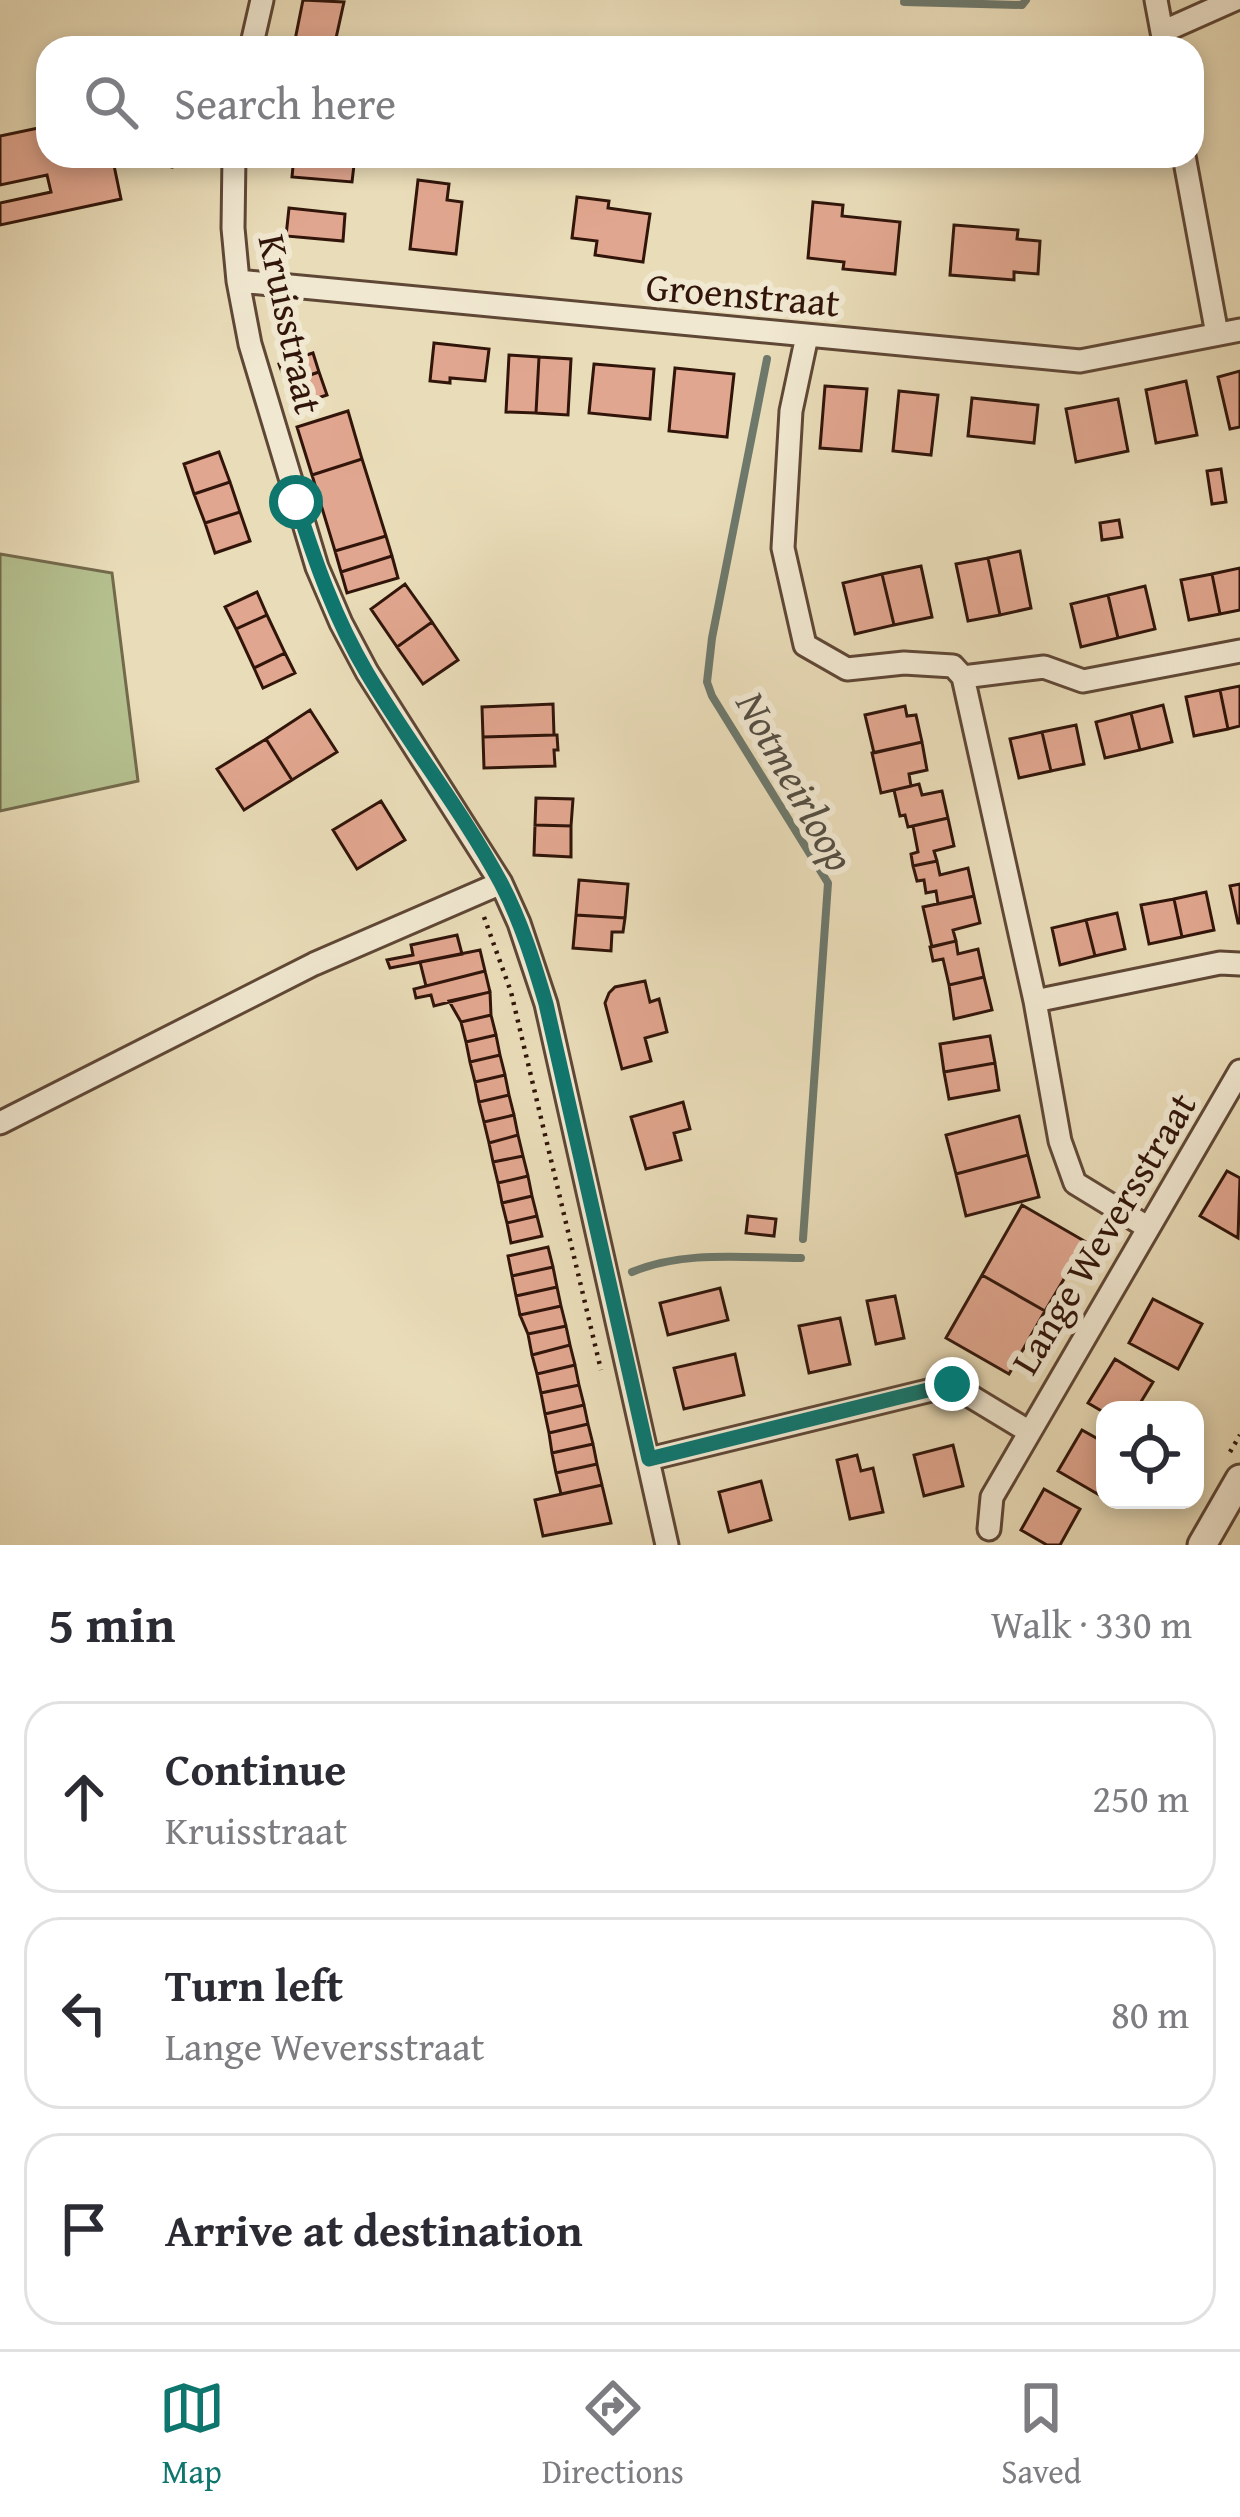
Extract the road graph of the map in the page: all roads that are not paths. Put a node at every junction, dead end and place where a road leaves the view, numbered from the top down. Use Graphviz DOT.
graph roads {
  1 [pos="262,0"];
  2 [pos="1156,0"];
  3 [pos="1234,0"];
  4 [pos="254,36"];
  5 [pos="1162,36"];
  6 [pos="1170,36"];
  7 [pos="234,168"];
  8 [pos="1186,168"];
  9 [pos="238,280"];
  10 [pos="1240,330"];
  11 [pos="1216,334"];
  12 [pos="807,336"];
  13 [pos="1240,651"];
  14 [pos="963,677"];
  15 [pos="501,883"];
  16 [pos="1240,964"];
  17 [pos="1035,1000"];
  18 [pos="1240,1071"];
  19 [pos="0,1124"];
  20 [pos="1147,1227"];
  21 [pos="1028,1431"];
  22 [pos="649,1459"];
  23 [pos="1240,1479"];
  24 [pos="989,1529"];
  25 [pos="667,1545"];
  26 [pos="1202,1545"];
  1 -- 4 [label="street"];
  2 -- 5 [label="street"];
  3 -- 6 [label="street"];
  7 -- 9 [label="street, Kruisstraat"];
  8 -- 11 [label="street"];
  9 -- 12 [label="street, Groenstraat"];
  9 -- 15 [label="street, Kruisstraat"];
  10 -- 11 [label="street, Groenstraat"];
  11 -- 12 [label="street, Groenstraat"];
  12 -- 14 [label="street"];
  13 -- 14 [label="street"];
  14 -- 17 [label="street"];
  15 -- 19 [label="street"];
  15 -- 22 [label="street, Kruisstraat"];
  16 -- 17 [label="street"];
  17 -- 20 [label="street"];
  18 -- 20 [label="street, Lange Weversstraat"];
  20 -- 21 [label="street, Lange Weversstraat"];
  21 -- 22 [label="street, Lange Weversstraat"];
  21 -- 24 [label="street, Lange Weversstraat"];
  22 -- 25 [label="street, Kruisstraat"];
  23 -- 26 [label="street"];
}
